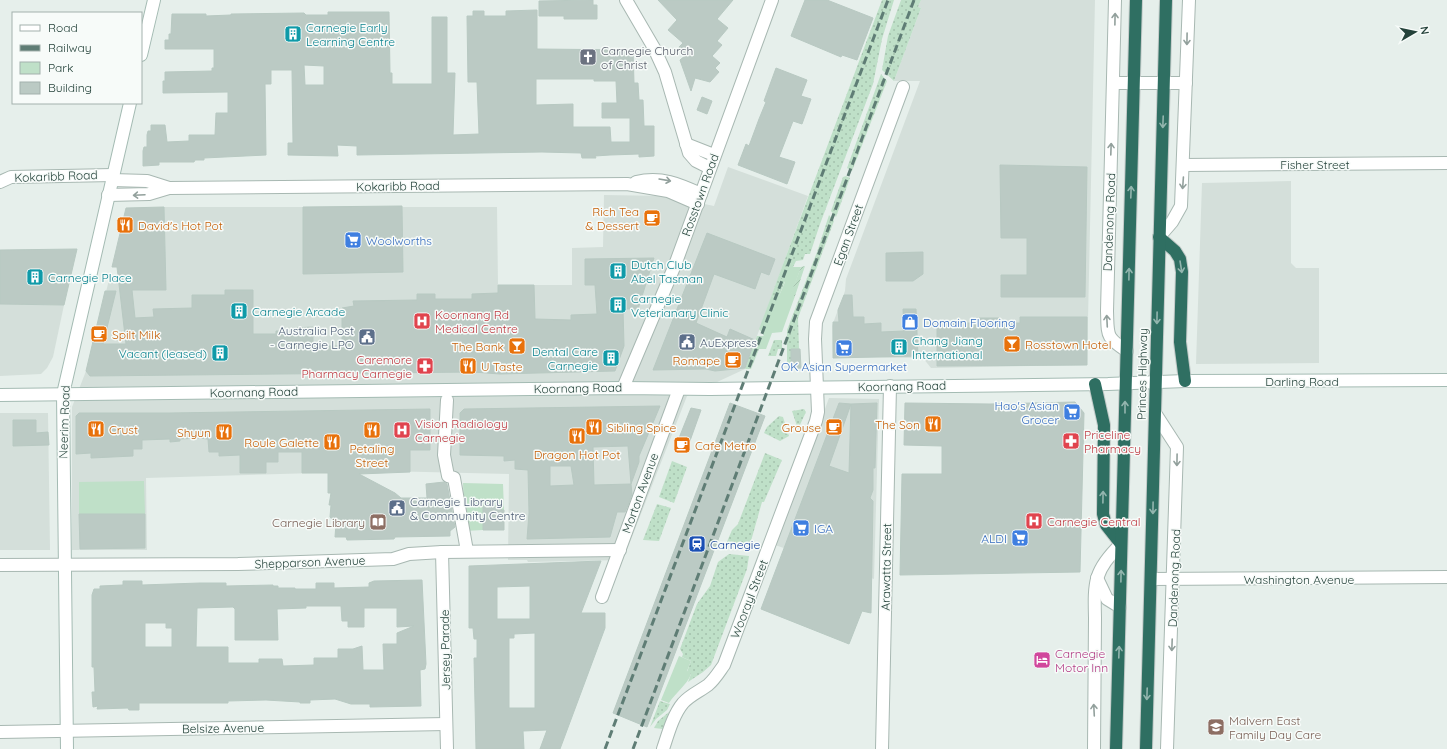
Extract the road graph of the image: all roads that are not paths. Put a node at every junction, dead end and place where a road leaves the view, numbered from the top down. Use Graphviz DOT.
graph roads {
  1 [pos="154,0"];
  2 [pos="626,0"];
  3 [pos="772,0"];
  4 [pos="1115,0"];
  5 [pos="1136,0"];
  6 [pos="1166,0"];
  7 [pos="1188,0"];
  8 [pos="142,51"];
  9 [pos="1113,83"];
  10 [pos="1134,83"];
  11 [pos="1164,83"];
  12 [pos="1186,83"];
  13 [pos="903,87"];
  14 [pos="130,104"];
  15 [pos="686,144"];
  16 [pos="714,155"];
  17 [pos="1447,163"];
  18 [pos="1184,165"];
  19 [pos="710,168"];
  20 [pos="112,177"];
  21 [pos="0,182"];
  22 [pos="169,188"];
  23 [pos="108,195"];
  24 [pos="700,199"];
  25 [pos="1159,237"];
  26 [pos="1127,351"];
  27 [pos="1447,380"];
  28 [pos="1185,381"];
  29 [pos="1156,382"];
  30 [pos="1126,383"];
  31 [pos="1095,384"];
  32 [pos="817,386"];
  33 [pos="890,386"];
  34 [pos="623,388"];
  35 [pos="679,389"];
  36 [pos="63,394"];
  37 [pos="0,395"];
  38 [pos="447,400"];
  39 [pos="1155,413"];
  40 [pos="1121,544"];
  41 [pos="620,550"];
  42 [pos="467,551"];
  43 [pos="442,552"];
  44 [pos="64,563"];
  45 [pos="0,565"];
  46 [pos="1447,577"];
  47 [pos="1097,578"];
  48 [pos="1151,579"];
  49 [pos="1174,580"];
  50 [pos="602,597"];
  51 [pos="1120,607"];
  52 [pos="446,724"];
  53 [pos="0,732"];
  54 [pos="66,732"];
  55 [pos="66,749"];
  56 [pos="447,749"];
  57 [pos="663,749"];
  58 [pos="882,749"];
  59 [pos="1094,749"];
  60 [pos="1116,749"];
  61 [pos="1146,749"];
  62 [pos="1168,749"];
  1 -- 8 [label="street"];
  2 -- 15 [label="street"];
  3 -- 16 [label="street, Rosstown Road"];
  9 -- 4 [label="street, Dandenong Road, one-way"];
  5 -- 10 [label="highway, Princes Highway"];
  6 -- 11 [label="highway, Princes Highway"];
  7 -- 12 [label="street, one-way"];
  9 -- 10 [label="street"];
  26 -- 9 [label="street, Dandenong Road, one-way"];
  10 -- 11 [label="street"];
  26 -- 10 [label="highway, Princes Highway, one-way"];
  11 -- 12 [label="street"];
  11 -- 25 [label="highway, Princes Highway, one-way"];
  12 -- 18 [label="street"];
  13 -- 32 [label="street, Egan Street"];
  14 -- 20 [label="street, Neerim Road"];
  15 -- 16 [label="street"];
  15 -- 19 [label="street"];
  16 -- 19 [label="street, Rosstown Road"];
  17 -- 18 [label="street, Fisher Street"];
  18 -- 25 [label="street, one-way"];
  19 -- 24 [label="street, Rosstown Road"];
  20 -- 21 [label="street, Kokaribb Road"];
  20 -- 22 [label="street, Kokaribb Road"];
  20 -- 23 [label="street, Neerim Road"];
  22 -- 23 [label="street, Kokaribb Road, one-way"];
  22 -- 24 [label="street, Kokaribb Road"];
  23 -- 36 [label="street, Neerim Road"];
  24 -- 34 [label="street, Rosstown Road"];
  25 -- 28 [label="highway, one-way"];
  25 -- 29 [label="highway, Princes Highway, one-way"];
  26 -- 30 [label="highway, Princes Highway"];
  27 -- 28 [label="street, Darling Road"];
  28 -- 29 [label="street, Darling Road"];
  29 -- 30 [label="street, Koornang Road"];
  29 -- 39 [label="highway, Princes Highway"];
  30 -- 31 [label="street, Koornang Road"];
  40 -- 30 [label="highway, Princes Highway, one-way"];
  31 -- 33 [label="street, Koornang Road"];
  40 -- 31 [label="highway, one-way"];
  32 -- 33 [label="street, Koornang Road"];
  32 -- 35 [label="street, Koornang Road"];
  32 -- 57 [label="street, Woorayl Street"];
  33 -- 58 [label="street, Arawatta Street"];
  34 -- 35 [label="street, Koornang Road"];
  34 -- 36 [label="street, Koornang Road"];
  35 -- 41 [label="street, Morton Avenue"];
  36 -- 37 [label="street, Koornang Road"];
  36 -- 44 [label="street, Neerim Road"];
  38 -- 42 [label="street"];
  39 -- 48 [label="highway, Princes Highway, one-way"];
  39 -- 49 [label="street, Dandenong Road, one-way"];
  40 -- 47 [label="street"];
  51 -- 40 [label="highway, Princes Highway, one-way"];
  41 -- 42 [label="street, Shepparson Avenue"];
  41 -- 50 [label="street, Morton Avenue"];
  42 -- 43 [label="street, Shepparson Avenue"];
  43 -- 44 [label="street, Shepparson Avenue"];
  43 -- 52 [label="street, Jersey Parade"];
  44 -- 45 [label="street, Shepparson Avenue"];
  44 -- 54 [label="street, Neerim Road"];
  46 -- 49 [label="street, Washington Avenue"];
  47 -- 51 [label="street"];
  59 -- 47 [label="street, one-way"];
  48 -- 49 [label="street, Washington Avenue"];
  48 -- 61 [label="highway, Princes Highway, one-way"];
  49 -- 62 [label="street, Dandenong Road, one-way"];
  60 -- 51 [label="highway, Princes Highway, one-way"];
  52 -- 54 [label="street, Belsize Avenue"];
  52 -- 56 [label="street, Jersey Parade"];
  53 -- 54 [label="street, Belsize Avenue"];
  54 -- 55 [label="street, Neerim Road"];
}
